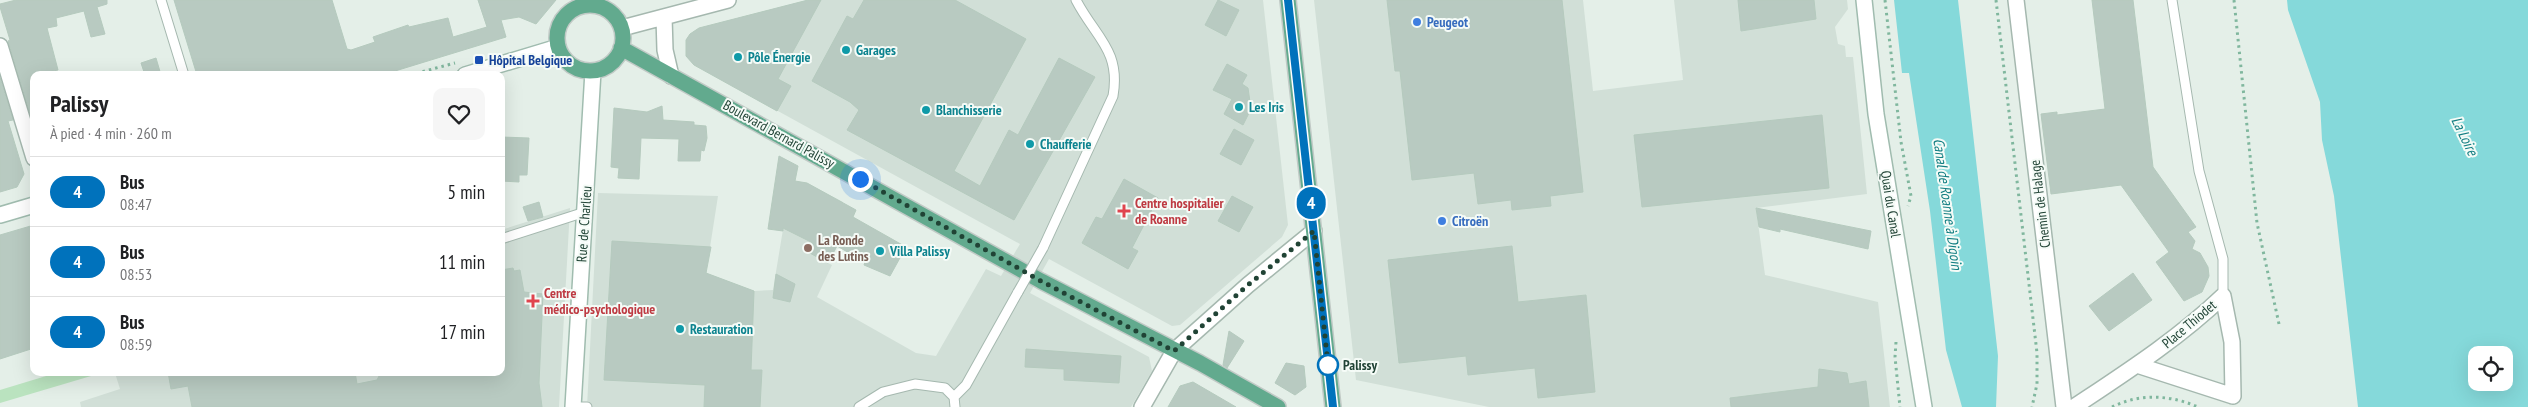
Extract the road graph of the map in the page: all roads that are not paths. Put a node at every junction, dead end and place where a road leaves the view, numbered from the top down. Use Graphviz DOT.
graph roads {
  1 [pos="161,0"];
  2 [pos="728,0"];
  3 [pos="1076,0"];
  4 [pos="1288,0"];
  5 [pos="1864,0"];
  6 [pos="2016,0"];
  7 [pos="2172,0"];
  8 [pos="596,3"];
  9 [pos="664,17"];
  10 [pos="622,28"];
  11 [pos="0,46"];
  12 [pos="558,47"];
  13 [pos="621,48"];
  14 [pos="183,71"];
  15 [pos="478,71"];
  16 [pos="593,71"];
  17 [pos="671,76"];
  18 [pos="30,145"];
  19 [pos="30,206"];
  20 [pos="585,212"];
  21 [pos="0,215"];
  22 [pos="1314,231"];
  23 [pos="505,238"];
  24 [pos="2223,296"];
  25 [pos="1174,351"];
  26 [pos="2137,365"];
  27 [pos="954,397"];
  28 [pos="2237,402"];
  29 [pos="573,407"];
  30 [pos="587,407"];
  31 [pos="859,407"];
  32 [pos="955,407"];
  33 [pos="1142,407"];
  34 [pos="1278,407"];
  35 [pos="1333,407"];
  36 [pos="1924,407"];
  37 [pos="2064,407"];
  38 [pos="2074,407"];
  1 -- 14 [label="lane"];
  2 -- 9 [label="street"];
  3 -- 27 [label="lane, bridge"];
  4 -- 22 [label="main road"];
  5 -- 36 [label="street, Quai du Canal"];
  6 -- 37 [label="street, Chemin de Halage"];
  7 -- 24 [label="lane"];
  8 -- 10 [label="main road"];
  8 -- 12 [label="main road"];
  9 -- 10 [label="street"];
  9 -- 17 [label="street"];
  10 -- 13 [label="main road"];
  11 -- 18 [label="street"];
  12 -- 15 [label="street"];
  12 -- 16 [label="main road"];
  13 -- 16 [label="main road"];
  13 -- 17 [label="main road, Boulevard Bernard Palissy"];
  16 -- 20 [label="street, Rue de Charlieu"];
  17 -- 25 [label="main road, Boulevard Bernard Palissy"];
  19 -- 21 [label="street"];
  20 -- 23 [label="lane"];
  20 -- 29 [label="street, Rue de Charlieu"];
  22 -- 25 [label="street"];
  22 -- 35 [label="main road"];
  24 -- 26 [label="street, Place Thiodet"];
  24 -- 28 [label="street, Place Thiodet"];
  25 -- 33 [label="street"];
  25 -- 34 [label="main road, Boulevard Bernard Palissy"];
  26 -- 28 [label="street, Place Thiodet"];
  26 -- 38 [label="street, Place Thiodet"];
  27 -- 31 [label="lane"];
  27 -- 32 [label="lane"];
  29 -- 30 [label="lane"];
}
